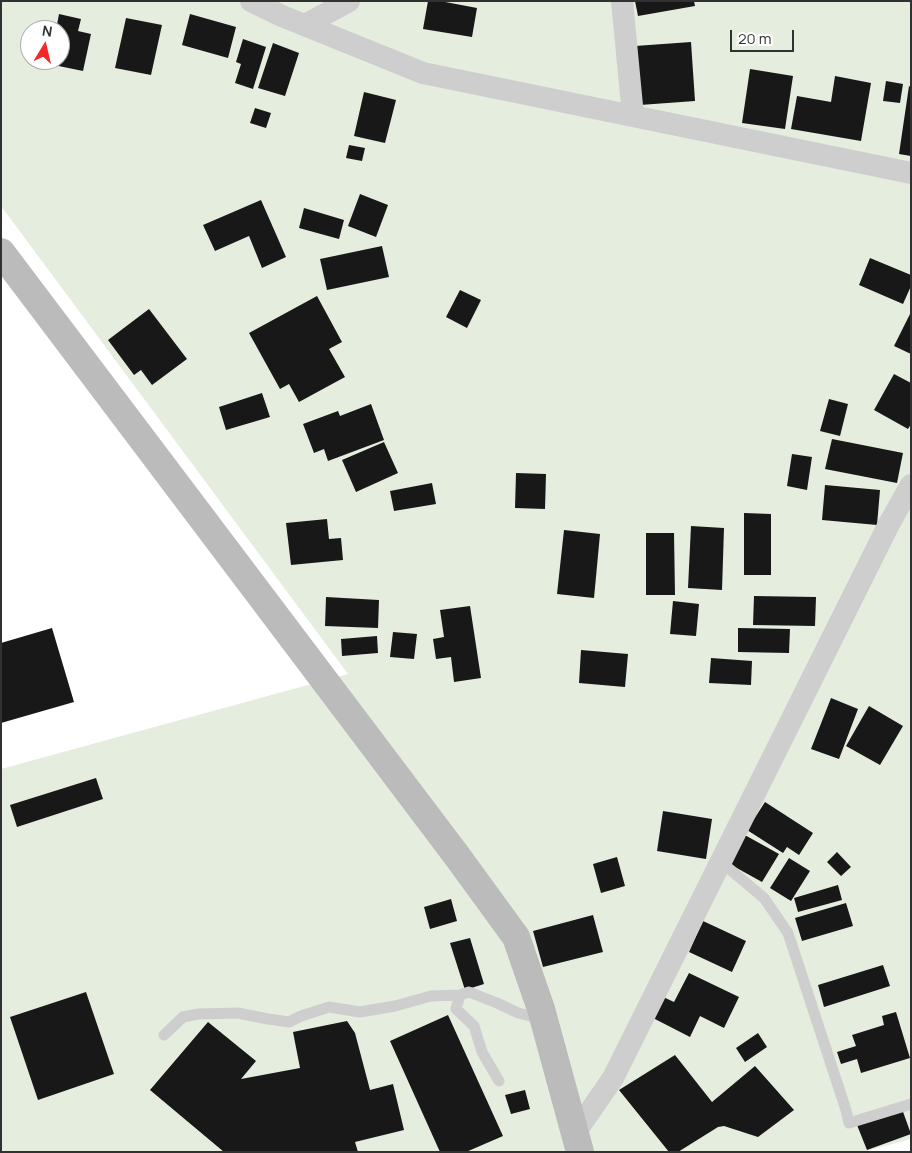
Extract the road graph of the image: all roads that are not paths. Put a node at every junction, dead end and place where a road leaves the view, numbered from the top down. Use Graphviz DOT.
graph roads {
  1 [pos="251,1"];
  2 [pos="349,1"];
  3 [pos="622,1"];
  4 [pos="286,9"];
  5 [pos="305,25"];
  6 [pos="633,116"];
  7 [pos="911,173"];
  8 [pos="1,252"];
  9 [pos="911,485"];
  10 [pos="721,862"];
  11 [pos="460,995"];
  12 [pos="543,1019"];
  13 [pos="164,1035"];
  14 [pos="499,1081"];
  15 [pos="911,1104"];
  16 [pos="578,1142"];
  1 -- 4 [label="street"];
  2 -- 5 [label="street"];
  3 -- 6 [label="street"];
  4 -- 5 [label="street"];
  5 -- 6 [label="street"];
  6 -- 7 [label="street"];
  8 -- 12 [label="street"];
  9 -- 10 [label="street"];
  10 -- 15 [label="lane"];
  10 -- 16 [label="street"];
  11 -- 12 [label="lane"];
  11 -- 13 [label="lane"];
  11 -- 14 [label="lane"];
  12 -- 16 [label="street"];
}
